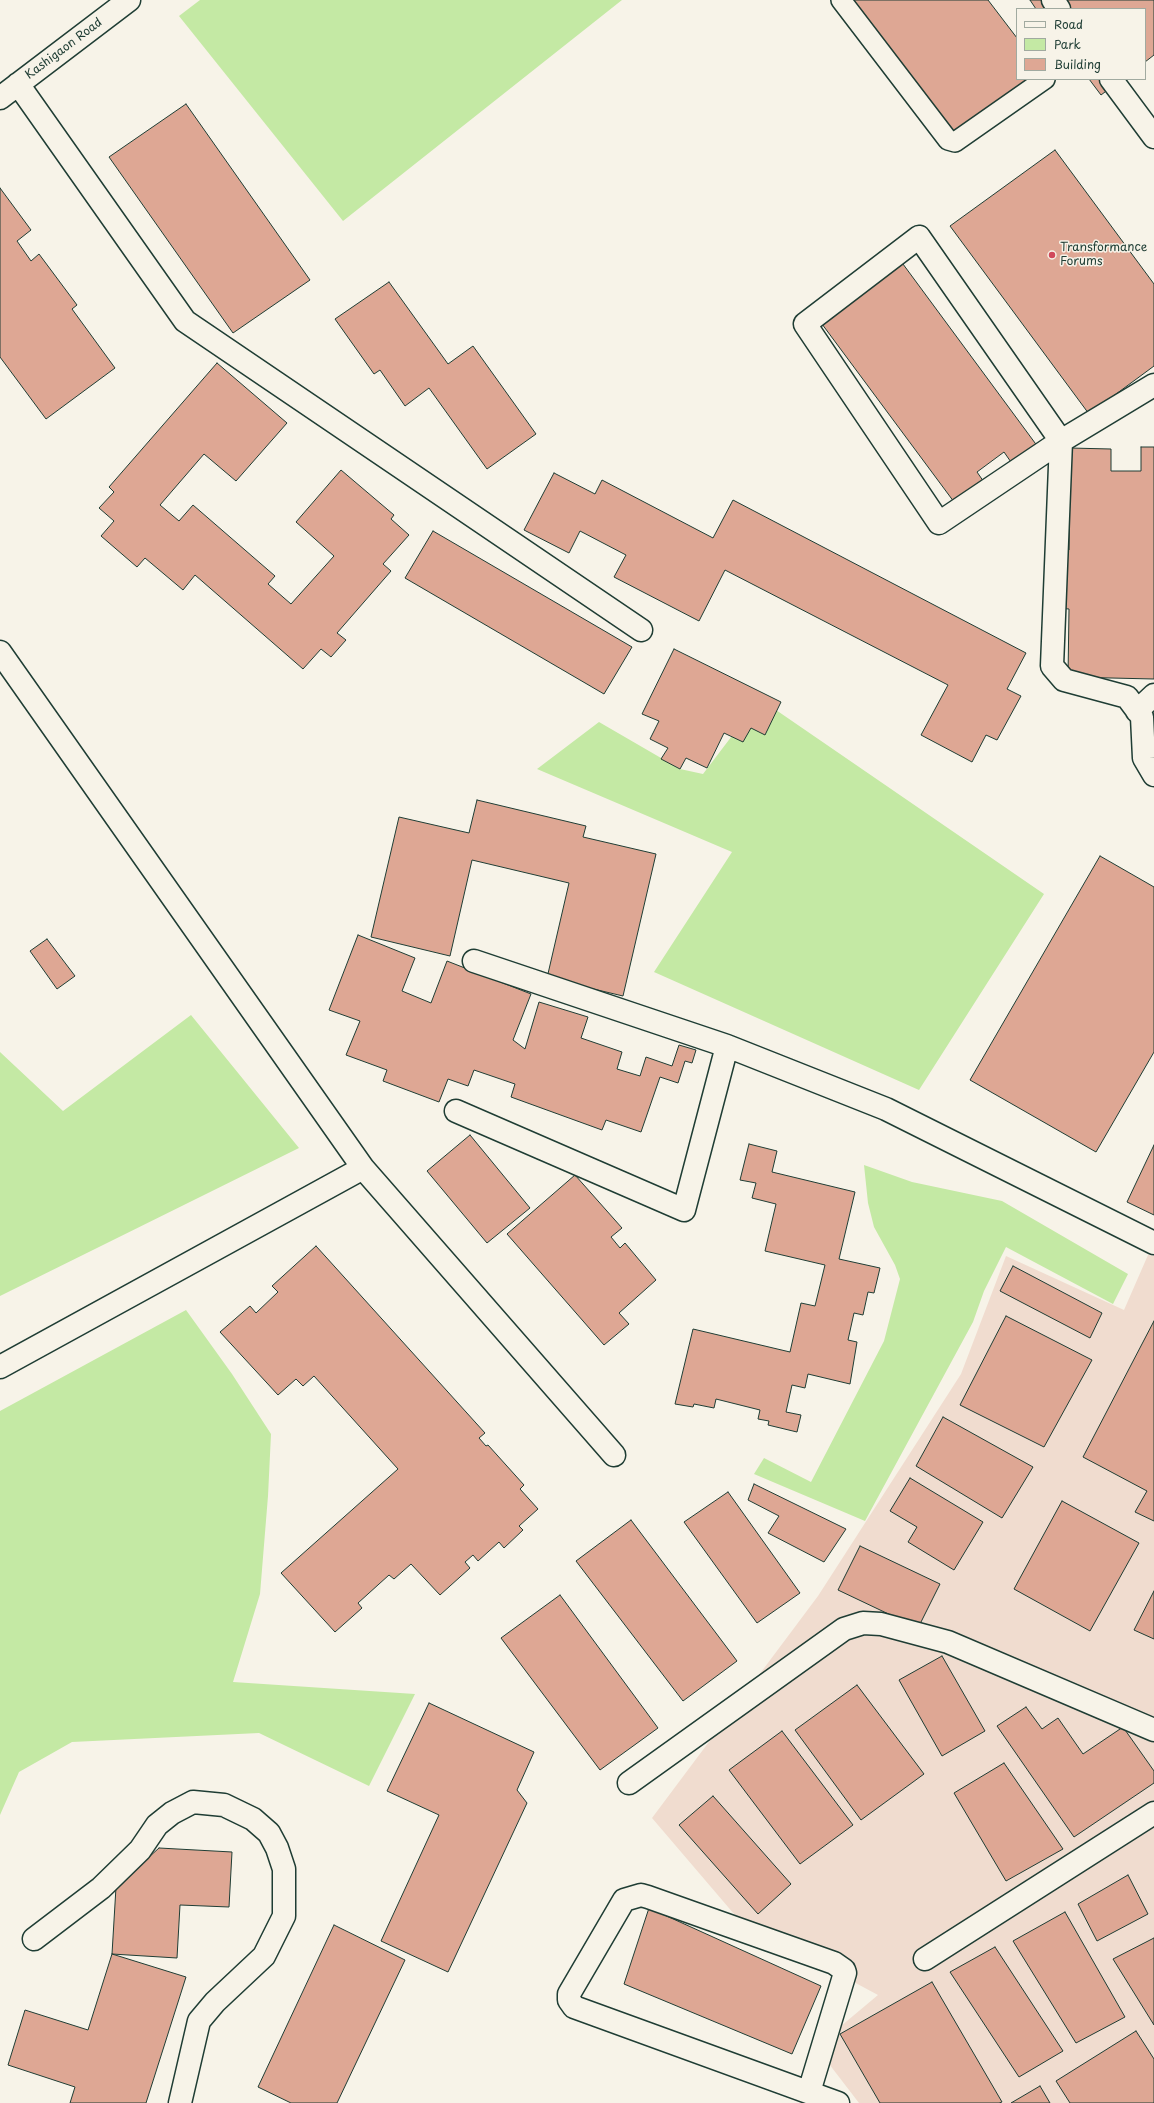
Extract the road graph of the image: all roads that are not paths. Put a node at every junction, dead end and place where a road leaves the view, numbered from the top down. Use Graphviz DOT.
graph roads {
  1 [pos="129,0"];
  2 [pos="841,0"];
  3 [pos="1044,80"];
  4 [pos="1112,80"];
  5 [pos="18,84"];
  6 [pos="0,98"];
  7 [pos="1154,137"];
  8 [pos="1154,385"];
  9 [pos="1061,441"];
  10 [pos="641,630"];
  11 [pos="0,652"];
  12 [pos="1154,695"];
  13 [pos="1137,711"];
  14 [pos="1154,775"];
  15 [pos="474,961"];
  16 [pos="727,1046"];
  17 [pos="456,1111"];
  18 [pos="363,1168"];
  19 [pos="1154,1243"];
  20 [pos="0,1367"];
  21 [pos="614,1455"];
  22 [pos="1154,1730"];
  23 [pos="629,1783"];
  24 [pos="1154,1813"];
  25 [pos="34,1939"];
  26 [pos="925,1959"];
  27 [pos="809,2092"];
  28 [pos="180,2103"];
  29 [pos="838,2103"];
  1 -- 5 [label="street, Kashigaon Road"];
  2 -- 3 [label="lane"];
  4 -- 7 [label="street"];
  5 -- 6 [label="street, Kashigaon Road"];
  5 -- 10 [label="street"];
  8 -- 9 [label="street"];
  9 -- 9 [label="street"];
  9 -- 13 [label="street"];
  11 -- 18 [label="street"];
  12 -- 13 [label="street"];
  13 -- 14 [label="street"];
  15 -- 16 [label="street"];
  16 -- 17 [label="street"];
  16 -- 19 [label="street"];
  18 -- 20 [label="street"];
  18 -- 21 [label="street"];
  22 -- 23 [label="street"];
  24 -- 26 [label="street"];
  25 -- 28 [label="street"];
  27 -- 27 [label="street"];
  27 -- 29 [label="street"];
}
